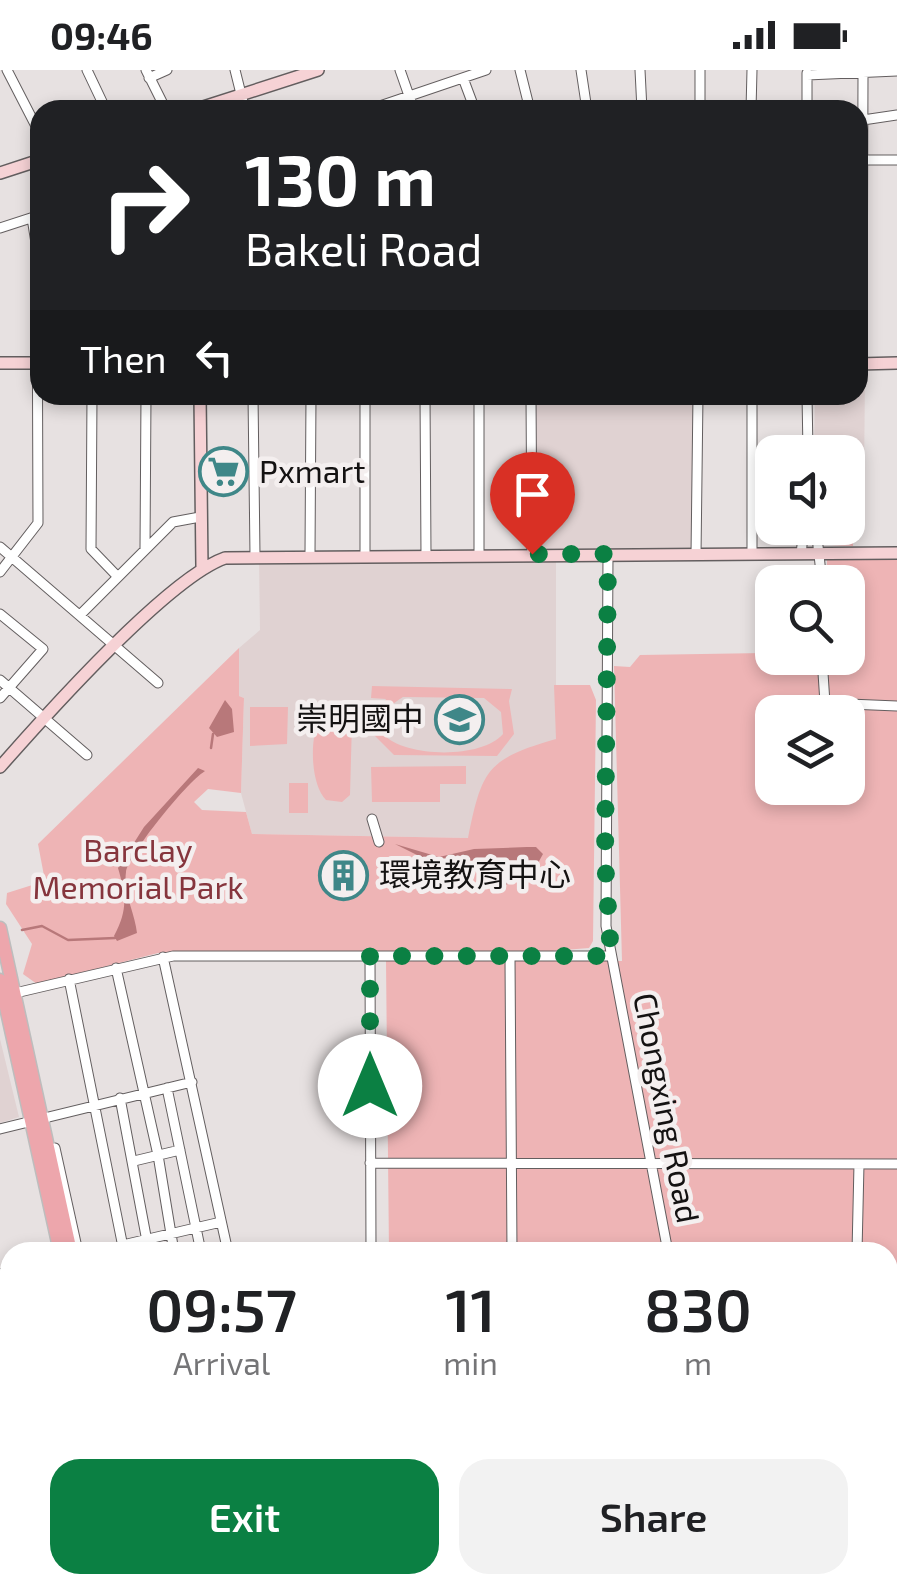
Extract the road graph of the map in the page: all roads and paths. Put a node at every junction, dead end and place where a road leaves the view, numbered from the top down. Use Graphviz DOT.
graph roads {
  1 [pos="7,70"];
  2 [pos="87,70"];
  3 [pos="168,70"];
  4 [pos="234,70"];
  5 [pos="318,70"];
  6 [pos="400,70"];
  7 [pos="486,70"];
  8 [pos="520,70"];
  9 [pos="581,70"];
  10 [pos="640,70"];
  11 [pos="700,70"];
  12 [pos="752,70"];
  13 [pos="897,70"];
  14 [pos="807,73"];
  15 [pos="148,74"];
  16 [pos="291,74"];
  17 [pos="862,75"];
  18 [pos="463,78"];
  19 [pos="244,94"];
  20 [pos="410,97"];
  21 [pos="101,100"];
  22 [pos="161,100"];
  23 [pos="225,100"];
  24 [pos="245,100"];
  25 [pos="400,100"];
  26 [pos="411,100"];
  27 [pos="472,100"];
  28 [pos="528,100"];
  29 [pos="586,100"];
  30 [pos="642,100"];
  31 [pos="700,100"];
  32 [pos="752,100"];
  33 [pos="807,100"];
  34 [pos="862,100"];
  35 [pos="30,115"];
  36 [pos="897,115"];
  37 [pos="868,119"];
  38 [pos="868,160"];
  39 [pos="897,160"];
  40 [pos="30,163"];
  41 [pos="0,172"];
  42 [pos="30,218"];
  43 [pos="0,228"];
  44 [pos="0,363"];
  45 [pos="30,363"];
  46 [pos="868,364"];
  47 [pos="897,364"];
  48 [pos="39,405"];
  49 [pos="92,405"];
  50 [pos="146,405"];
  51 [pos="200,405"];
  52 [pos="253,405"];
  53 [pos="311,405"];
  54 [pos="365,405"];
  55 [pos="424,405"];
  56 [pos="479,405"];
  57 [pos="531,405"];
  58 [pos="698,405"];
  59 [pos="752,405"];
  60 [pos="807,405"];
  61 [pos="808,435"];
  62 [pos="200,517"];
  63 [pos="802,545"];
  64 [pos="820,545"];
  65 [pos="0,546"];
  66 [pos="145,550"];
  67 [pos="897,553"];
  68 [pos="255,554"];
  69 [pos="310,554"];
  70 [pos="426,554"];
  71 [pos="479,554"];
  72 [pos="532,554"];
  73 [pos="608,554"];
  74 [pos="752,554"];
  75 [pos="801,554"];
  76 [pos="822,554"];
  77 [pos="365,555"];
  78 [pos="696,555"];
  79 [pos="11,556"];
  80 [pos="822,565"];
  81 [pos="202,567"];
  82 [pos="0,572"];
  83 [pos="118,576"];
  84 [pos="0,614"];
  85 [pos="80,615"];
  86 [pos="118,644"];
  87 [pos="823,675"];
  88 [pos="0,680"];
  89 [pos="158,683"];
  90 [pos="9,688"];
  91 [pos="0,698"];
  92 [pos="897,706"];
  93 [pos="44,717"];
  94 [pos="87,755"];
  95 [pos="0,767"];
  96 [pos="372,819"];
  97 [pos="379,842"];
  98 [pos="0,928"];
  99 [pos="370,956"];
  100 [pos="611,956"];
  101 [pos="163,957"];
  102 [pos="510,959"];
  103 [pos="116,968"];
  104 [pos="0,980"];
  105 [pos="68,980"];
  106 [pos="9,994"];
  107 [pos="10,1023"];
  108 [pos="192,1082"];
  109 [pos="167,1088"];
  110 [pos="144,1093"];
  111 [pos="120,1098"];
  112 [pos="95,1104"];
  113 [pos="36,1117"];
  114 [pos="0,1129"];
  115 [pos="180,1150"];
  116 [pos="158,1155"];
  117 [pos="134,1161"];
  118 [pos="370,1163"];
  119 [pos="47,1164"];
  120 [pos="858,1164"];
  121 [pos="897,1164"];
  122 [pos="650,1165"];
  123 [pos="510,1166"];
  124 [pos="221,1222"];
  125 [pos="194,1228"];
  126 [pos="170,1234"];
  127 [pos="146,1240"];
  128 [pos="56,1242"];
  129 [pos="57,1242"];
  130 [pos="71,1242"];
  131 [pos="72,1242"];
  132 [pos="122,1242"];
  133 [pos="141,1242"];
  134 [pos="172,1242"];
  135 [pos="198,1242"];
  136 [pos="226,1242"];
  137 [pos="370,1242"];
  138 [pos="512,1242"];
  139 [pos="666,1242"];
  140 [pos="857,1242"];
  1 -- 35 [label="street"];
  2 -- 21 [label="street"];
  3 -- 15 [label="street"];
  4 -- 19 [label="street"];
  5 -- 16 [label="street"];
  6 -- 20 [label="street"];
  7 -- 18 [label="street"];
  8 -- 28 [label="street"];
  9 -- 29 [label="street"];
  10 -- 30 [label="street"];
  11 -- 31 [label="street"];
  12 -- 32 [label="street"];
  13 -- 17 [label="street"];
  14 -- 17 [label="street"];
  14 -- 33 [label="street"];
  15 -- 22 [label="street"];
  16 -- 19 [label="street"];
  17 -- 34 [label="street"];
  18 -- 20 [label="street"];
  18 -- 27 [label="street"];
  19 -- 23 [label="street"];
  19 -- 24 [label="street"];
  20 -- 25 [label="street"];
  20 -- 26 [label="street"];
  36 -- 37 [label="street"];
  38 -- 39 [label="street"];
  40 -- 41 [label="street"];
  42 -- 43 [label="street"];
  44 -- 45 [label="street"];
  46 -- 47 [label="street"];
  48 -- 79 [label="street"];
  49 -- 83 [label="street"];
  50 -- 66 [label="street"];
  51 -- 62 [label="street"];
  52 -- 68 [label="street"];
  53 -- 69 [label="street"];
  54 -- 77 [label="street"];
  55 -- 70 [label="street"];
  56 -- 71 [label="street"];
  57 -- 72 [label="street"];
  58 -- 78 [label="street"];
  59 -- 74 [label="street"];
  60 -- 61 [label="street"];
  62 -- 66 [label="street"];
  62 -- 81 [label="street"];
  63 -- 75 [label="street"];
  64 -- 76 [label="street"];
  65 -- 79 [label="street"];
  66 -- 83 [label="street"];
  67 -- 76 [label="street"];
  68 -- 69 [label="street"];
  68 -- 81 [label="street"];
  69 -- 77 [label="street"];
  70 -- 71 [label="street"];
  70 -- 77 [label="street"];
  71 -- 72 [label="street"];
  72 -- 73 [label="street"];
  73 -- 78 [label="street"];
  73 -- 100 [label="street, Chongxing Road"];
  74 -- 75 [label="street"];
  74 -- 78 [label="street"];
  75 -- 76 [label="street"];
  76 -- 80 [label="street"];
  79 -- 82 [label="street"];
  79 -- 85 [label="street"];
  81 -- 86 [label="street"];
  83 -- 85 [label="street"];
  84 -- 90 [label="street"];
  85 -- 86 [label="street"];
  86 -- 89 [label="street"];
  86 -- 93 [label="street"];
  87 -- 92 [label="street"];
  88 -- 90 [label="street"];
  90 -- 91 [label="street"];
  90 -- 93 [label="street"];
  93 -- 94 [label="street"];
  93 -- 95 [label="street"];
  96 -- 97 [label="street"];
  98 -- 106 [label="main road"];
  99 -- 101 [label="street"];
  99 -- 102 [label="street"];
  99 -- 118 [label="street"];
  100 -- 102 [label="street"];
  100 -- 122 [label="street, Chongxing Road"];
  101 -- 103 [label="street"];
  101 -- 108 [label="street"];
  102 -- 123 [label="street"];
  103 -- 105 [label="street"];
  103 -- 110 [label="street"];
  104 -- 106 [label="main road"];
  105 -- 106 [label="street"];
  105 -- 112 [label="street"];
  106 -- 107 [label="main road"];
  107 -- 113 [label="main road"];
  108 -- 109 [label="street"];
  108 -- 124 [label="street"];
  109 -- 110 [label="street"];
  109 -- 115 [label="street"];
  110 -- 111 [label="street"];
  110 -- 116 [label="street"];
  111 -- 112 [label="street"];
  111 -- 117 [label="street"];
  112 -- 113 [label="street"];
  112 -- 132 [label="street"];
  113 -- 114 [label="street"];
  113 -- 119 [label="main road"];
  113 -- 128 [label="street"];
  113 -- 131 [label="street"];
  115 -- 116 [label="street"];
  115 -- 125 [label="street"];
  116 -- 117 [label="street"];
  116 -- 126 [label="street"];
  117 -- 127 [label="street"];
  118 -- 123 [label="street"];
  118 -- 137 [label="street"];
  119 -- 129 [label="main road"];
  119 -- 130 [label="main road"];
  120 -- 121 [label="street"];
  120 -- 122 [label="street"];
  120 -- 140 [label="street"];
  122 -- 123 [label="street"];
  122 -- 139 [label="street, Chongxing Road"];
  123 -- 138 [label="street"];
  124 -- 125 [label="street"];
  124 -- 136 [label="street"];
  125 -- 126 [label="street"];
  125 -- 135 [label="street"];
  126 -- 127 [label="street"];
  126 -- 134 [label="street"];
  127 -- 133 [label="street"];
}
